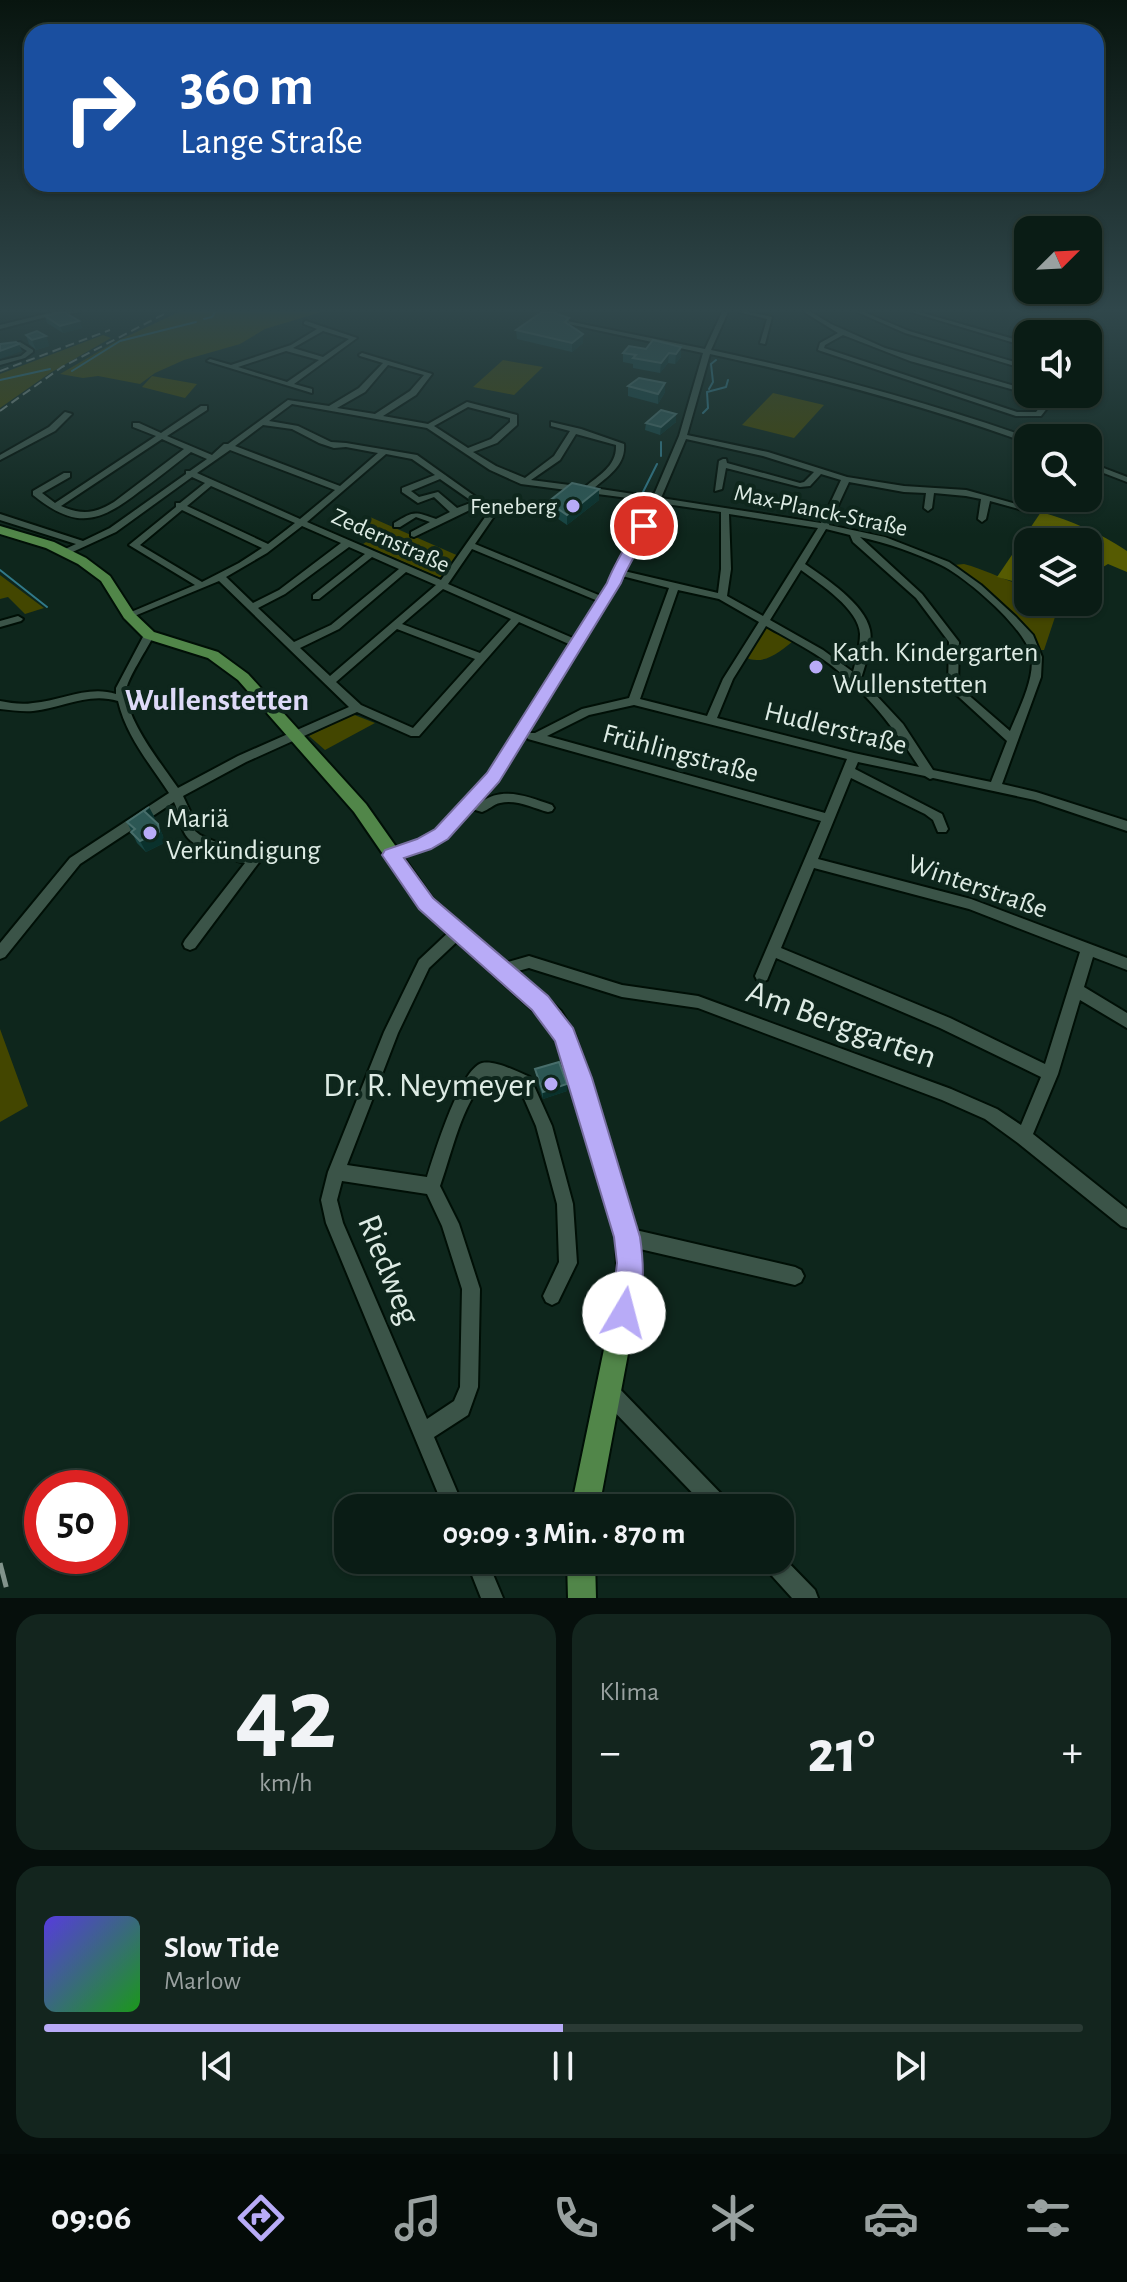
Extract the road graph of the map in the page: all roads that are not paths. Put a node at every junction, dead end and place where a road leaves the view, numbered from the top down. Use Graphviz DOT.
graph roads {
  1 [pos="296,387"];
  2 [pos="365,387"];
  3 [pos="418,387"];
  4 [pos="697,387"];
  5 [pos="857,387"];
  6 [pos="935,387"];
  7 [pos="291,402"];
  8 [pos="204,408"];
  9 [pos="1043,408"];
  10 [pos="330,409"];
  11 [pos="68,414"];
  12 [pos="378,416"];
  13 [pos="261,423"];
  14 [pos="554,424"];
  15 [pos="136,425"];
  16 [pos="429,426"];
  17 [pos="578,431"];
  18 [pos="161,434"];
  19 [pos="683,436"];
  20 [pos="1014,436"];
  21 [pos="227,446"];
  22 [pos="725,446"];
  23 [pos="191,448"];
  24 [pos="468,451"];
  25 [pos="384,452"];
  26 [pos="0,458"];
  27 [pos="211,458"];
  28 [pos="723,465"];
  29 [pos="1102,470"];
  30 [pos="819,471"];
  31 [pos="189,473"];
  32 [pos="67,475"];
  33 [pos="441,476"];
  34 [pos="846,479"];
  35 [pos="1127,480"];
  36 [pos="524,482"];
  37 [pos="210,483"];
  38 [pos="341,489"];
  39 [pos="718,489"];
  40 [pos="587,490"];
  41 [pos="930,491"];
  42 [pos="986,498"];
  43 [pos="655,499"];
  44 [pos="480,502"];
  45 [pos="179,505"];
  46 [pos="1014,505"];
  47 [pos="54,507"];
  48 [pos="928,508"];
  49 [pos="725,510"];
  50 [pos="456,512"];
  51 [pos="0,517"];
  52 [pos="982,519"];
  53 [pos="434,521"];
  54 [pos="302,523"];
  55 [pos="397,525"];
  56 [pos="824,526"];
  57 [pos="0,530"];
  58 [pos="854,532"];
  59 [pos="414,534"];
  60 [pos="349,542"];
  61 [pos="85,544"];
  62 [pos="471,545"];
  63 [pos="268,547"];
  64 [pos="66,552"];
  65 [pos="372,553"];
  66 [pos="800,565"];
  67 [pos="406,568"];
  68 [pos="619,573"];
  69 [pos="220,577"];
  70 [pos="201,585"];
  71 [pos="442,585"];
  72 [pos="675,585"];
  73 [pos="316,597"];
  74 [pos="722,597"];
  75 [pos="603,600"];
  76 [pos="252,607"];
  77 [pos="129,615"];
  78 [pos="18,619"];
  79 [pos="516,619"];
  80 [pos="766,619"];
  81 [pos="0,624"];
  82 [pos="395,625"];
  83 [pos="149,635"];
  84 [pos="577,644"];
  85 [pos="293,647"];
  86 [pos="481,657"];
  87 [pos="856,680"];
  88 [pos="329,682"];
  89 [pos="122,699"];
  90 [pos="634,701"];
  91 [pos="0,705"];
  92 [pos="357,708"];
  93 [pos="711,719"];
  94 [pos="521,734"];
  95 [pos="295,735"];
  96 [pos="536,737"];
  97 [pos="1012,739"];
  98 [pos="854,757"];
  99 [pos="850,772"];
  100 [pos="930,775"];
  101 [pos="995,788"];
  102 [pos="175,795"];
  103 [pos="471,803"];
  104 [pos="548,808"];
  105 [pos="828,818"];
  106 [pos="1127,826"];
  107 [pos="942,829"];
  108 [pos="392,855"];
  109 [pos="810,862"];
  110 [pos="458,932"];
  111 [pos="190,944"];
  112 [pos="772,950"];
  113 [pos="1088,950"];
  114 [pos="0,953"];
  115 [pos="1127,964"];
  116 [pos="503,969"];
  117 [pos="762,976"];
  118 [pos="1076,990"];
  119 [pos="1127,1021"];
  120 [pos="1050,1074"];
  121 [pos="1024,1137"];
  122 [pos="336,1172"];
  123 [pos="432,1186"];
  124 [pos="1127,1220"];
  125 [pos="627,1237"];
  126 [pos="795,1276"];
  127 [pos="552,1296"];
  128 [pos="607,1390"];
  129 [pos="423,1433"];
  130 [pos="448,1494"];
  131 [pos="588,1494"];
  132 [pos="707,1494"];
  133 [pos="482,1574"];
  134 [pos="581,1574"];
  135 [pos="784,1574"];
  136 [pos="492,1598"];
  137 [pos="582,1598"];
  138 [pos="807,1598"];
  1 -- 7 [label="street"];
  2 -- 10 [label="street"];
  3 -- 12 [label="street"];
  4 -- 19 [label="street"];
  5 -- 20 [label="street"];
  6 -- 9 [label="street"];
  7 -- 10 [label="street"];
  7 -- 13 [label="street"];
  8 -- 18 [label="street"];
  10 -- 12 [label="street"];
  11 -- 26 [label="street"];
  12 -- 16 [label="street"];
  13 -- 21 [label="street"];
  13 -- 25 [label="street"];
  14 -- 17 [label="street"];
  15 -- 18 [label="street"];
  16 -- 24 [label="street, Max-Planck-Straße"];
  16 -- 24 [label="street"];
  17 -- 36 [label="street"];
  17 -- 40 [label="street"];
  18 -- 23 [label="street"];
  18 -- 47 [label="street"];
  19 -- 22 [label="street"];
  19 -- 43 [label="street"];
  21 -- 27 [label="street"];
  21 -- 38 [label="street"];
  22 -- 28 [label="street"];
  22 -- 30 [label="street"];
  23 -- 27 [label="street"];
  23 -- 47 [label="street"];
  24 -- 36 [label="street, Max-Planck-Straße"];
  25 -- 33 [label="street"];
  25 -- 38 [label="street"];
  27 -- 31 [label="street"];
  28 -- 30 [label="street"];
  28 -- 39 [label="street"];
  29 -- 35 [label="street"];
  30 -- 34 [label="street"];
  31 -- 37 [label="street, Zedernstraße"];
  31 -- 61 [label="street"];
  32 -- 47 [label="street"];
  33 -- 44 [label="street"];
  33 -- 50 [label="street"];
  34 -- 41 [label="street"];
  34 -- 56 [label="street"];
  36 -- 40 [label="street, Max-Planck-Straße"];
  37 -- 45 [label="street"];
  37 -- 54 [label="street, Zedernstraße"];
  38 -- 54 [label="street"];
  40 -- 43 [label="street, Max-Planck-Straße"];
  41 -- 42 [label="street"];
  41 -- 48 [label="street"];
  42 -- 46 [label="street"];
  42 -- 52 [label="street"];
  43 -- 49 [label="street, Max-Planck-Straße"];
  43 -- 68 [label="street"];
  44 -- 50 [label="street"];
  44 -- 62 [label="street"];
  45 -- 63 [label="street"];
  45 -- 70 [label="street"];
  49 -- 56 [label="street, Max-Planck-Straße"];
  49 -- 74 [label="street"];
  50 -- 53 [label="street"];
  51 -- 61 [label="street"];
  53 -- 55 [label="street"];
  53 -- 59 [label="street"];
  54 -- 60 [label="street, Zedernstraße"];
  54 -- 63 [label="street"];
  56 -- 58 [label="street, Max-Planck-Straße"];
  56 -- 66 [label="street"];
  57 -- 64 [label="main road"];
  58 -- 97 [label="street"];
  58 -- 97 [label="street, Max-Planck-Straße"];
  60 -- 65 [label="street, Zedernstraße"];
  60 -- 76 [label="street"];
  61 -- 64 [label="street"];
  62 -- 71 [label="street"];
  62 -- 75 [label="street"];
  63 -- 69 [label="street"];
  64 -- 77 [label="main road"];
  65 -- 67 [label="street, Zedernstraße"];
  65 -- 73 [label="street"];
  66 -- 80 [label="street"];
  66 -- 87 [label="street"];
  67 -- 71 [label="street, Zedernstraße"];
  67 -- 85 [label="street"];
  68 -- 72 [label="street"];
  68 -- 75 [label="street"];
  69 -- 70 [label="street"];
  69 -- 76 [label="street"];
  70 -- 77 [label="street"];
  71 -- 79 [label="street, Zedernstraße"];
  71 -- 82 [label="street"];
  72 -- 74 [label="street"];
  72 -- 90 [label="street"];
  74 -- 80 [label="street"];
  75 -- 84 [label="street"];
  76 -- 85 [label="street"];
  77 -- 83 [label="main road"];
  78 -- 81 [label="street"];
  79 -- 84 [label="street, Zedernstraße"];
  79 -- 86 [label="street"];
  80 -- 87 [label="street"];
  80 -- 93 [label="street"];
  82 -- 86 [label="street"];
  82 -- 88 [label="street"];
  83 -- 89 [label="street"];
  83 -- 95 [label="main road"];
  84 -- 94 [label="street"];
  85 -- 88 [label="street"];
  86 -- 92 [label="street"];
  87 -- 100 [label="street"];
  88 -- 92 [label="street"];
  89 -- 91 [label="street"];
  89 -- 102 [label="street"];
  90 -- 93 [label="street, Hudlerstraße"];
  90 -- 96 [label="street, Hudlerstraße"];
  92 -- 95 [label="street"];
  93 -- 98 [label="street, Hudlerstraße"];
  94 -- 96 [label="street, Frühlingstraße"];
  94 -- 103 [label="street"];
  95 -- 102 [label="street"];
  95 -- 108 [label="main road"];
  96 -- 105 [label="street, Frühlingstraße"];
  97 -- 101 [label="street, Max-Planck-Straße"];
  98 -- 99 [label="street"];
  98 -- 100 [label="street, Hudlerstraße"];
  99 -- 105 [label="street"];
  99 -- 107 [label="street"];
  100 -- 101 [label="street, Hudlerstraße"];
  101 -- 106 [label="street, Hudlerstraße"];
  102 -- 111 [label="street"];
  102 -- 114 [label="street"];
  103 -- 104 [label="street"];
  103 -- 108 [label="street"];
  105 -- 109 [label="street"];
  108 -- 110 [label="main road"];
  109 -- 112 [label="street"];
  109 -- 113 [label="street, Winterstraße"];
  110 -- 116 [label="main road"];
  110 -- 122 [label="street, Riedweg"];
  112 -- 117 [label="street"];
  112 -- 120 [label="street"];
  113 -- 115 [label="street, Winterstraße"];
  113 -- 118 [label="street"];
  116 -- 121 [label="street, Am Berggarten"];
  116 -- 125 [label="main road"];
  118 -- 119 [label="street"];
  118 -- 120 [label="street"];
  120 -- 121 [label="street"];
  121 -- 124 [label="street, Am Berggarten"];
  122 -- 123 [label="street"];
  122 -- 129 [label="street, Riedweg"];
  123 -- 127 [label="street"];
  123 -- 129 [label="street"];
  125 -- 126 [label="street"];
  125 -- 128 [label="main road"];
  128 -- 131 [label="main road"];
  128 -- 132 [label="street"];
  129 -- 130 [label="street, Riedweg"];
  133 -- 136 [label="street"];
  134 -- 137 [label="main road"];
  135 -- 138 [label="street"];
}
